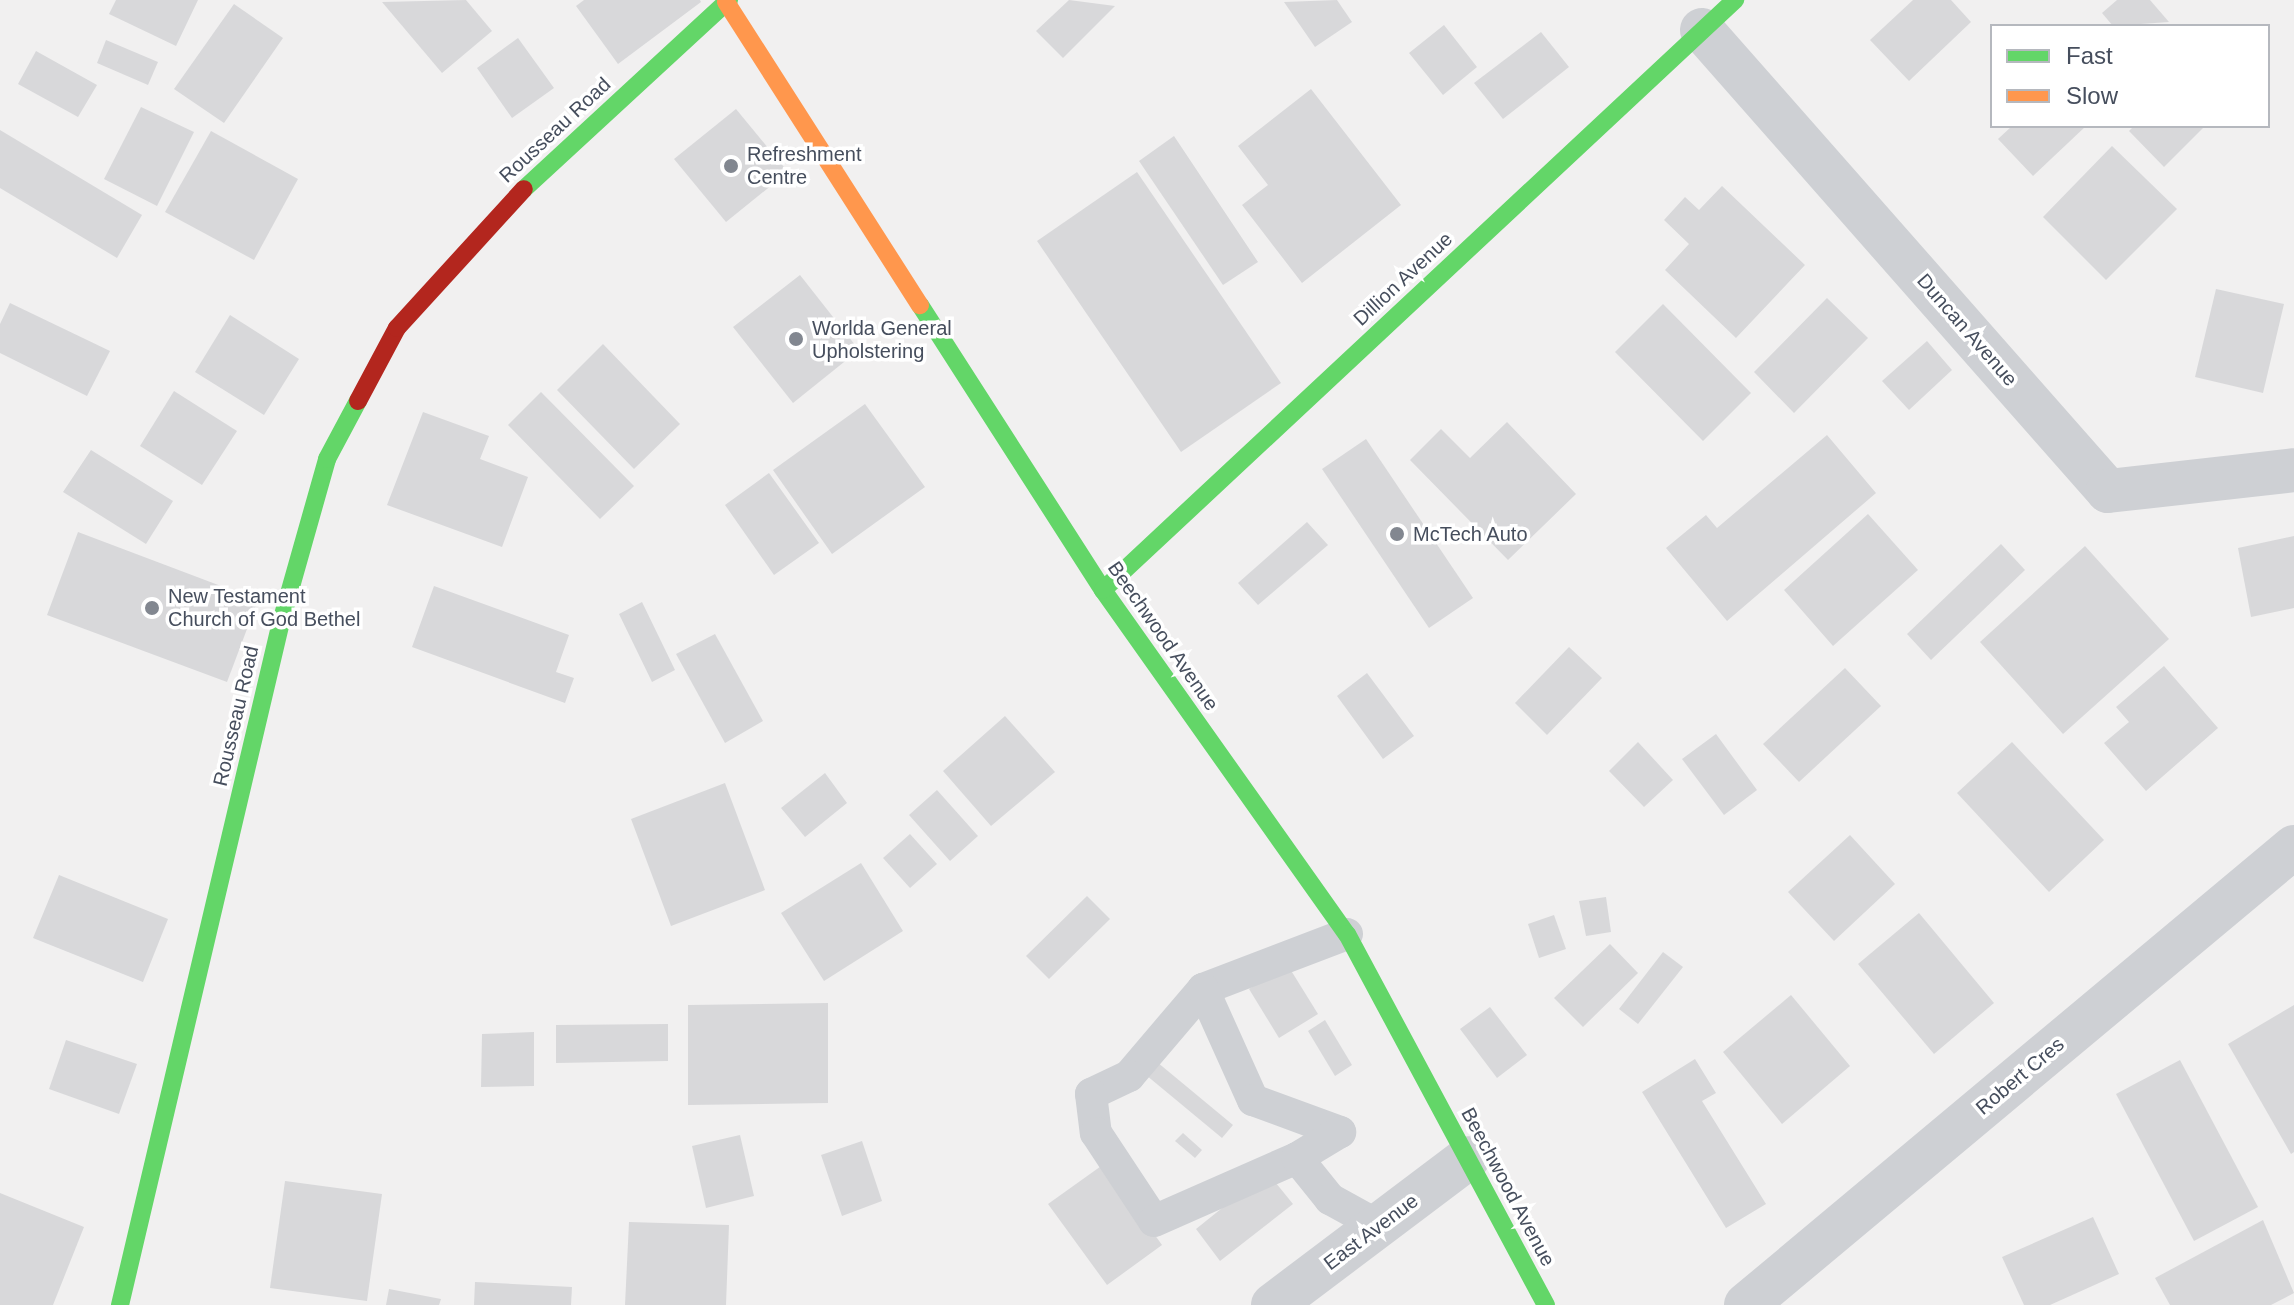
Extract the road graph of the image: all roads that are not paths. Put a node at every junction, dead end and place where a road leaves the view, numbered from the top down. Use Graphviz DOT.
graph roads {
  1 [pos="1735,0"];
  2 [pos="727,1"];
  3 [pos="1702,30"];
  4 [pos="2294,470"];
  5 [pos="1103,590"];
  6 [pos="2294,847"];
  7 [pos="1347,934"];
  8 [pos="1203,989"];
  9 [pos="1297,1158"];
  10 [pos="1468,1158"];
  11 [pos="1379,1226"];
  12 [pos="120,1305"];
  13 [pos="1273,1305"];
  14 [pos="1546,1305"];
  15 [pos="1746,1305"];
  1 -- 3 [label="street, Dillion Avenue"];
  2 -- 5 [label="street, Beechwood Avenue"];
  2 -- 12 [label="street, Rousseau Road"];
  3 -- 4 [label="street, Duncan Avenue"];
  3 -- 5 [label="street, Dillion Avenue"];
  5 -- 7 [label="street, Beechwood Avenue"];
  6 -- 15 [label="street, Robert Cres"];
  7 -- 8 [label="lane"];
  7 -- 10 [label="street, Beechwood Avenue"];
  8 -- 9 [label="lane"];
  8 -- 9 [label="lane"];
  9 -- 11 [label="lane"];
  10 -- 11 [label="street, East Avenue"];
  10 -- 14 [label="street, Beechwood Avenue"];
  11 -- 13 [label="street, East Avenue"];
}
